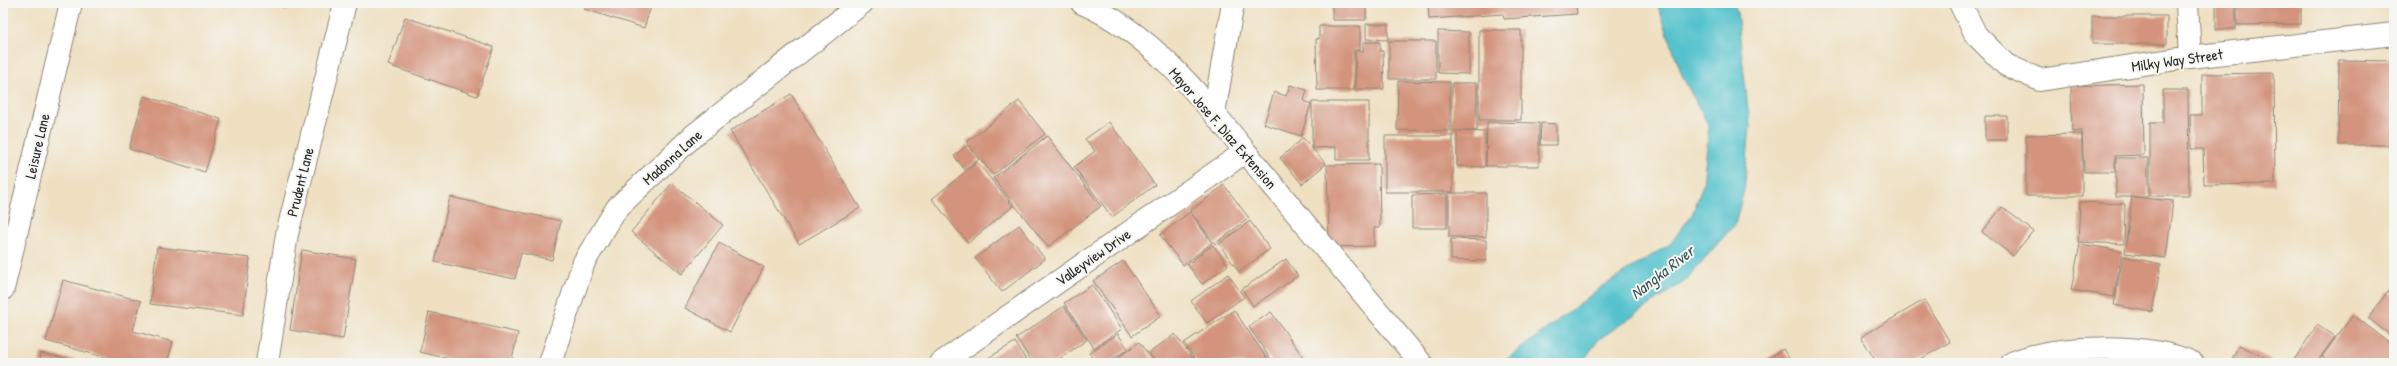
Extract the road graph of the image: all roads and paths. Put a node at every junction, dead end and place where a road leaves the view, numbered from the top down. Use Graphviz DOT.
graph roads {
  1 [pos="71,3"];
  2 [pos="345,3"];
  3 [pos="862,3"];
  4 [pos="1082,3"];
  5 [pos="1234,3"];
  6 [pos="1960,3"];
  7 [pos="2187,3"];
  8 [pos="2394,34"];
  9 [pos="2190,57"];
  10 [pos="1214,113"];
  11 [pos="1245,152"];
  12 [pos="3,289"];
  13 [pos="267,363"];
  14 [pos="550,363"];
  15 [pos="941,363"];
  16 [pos="1420,363"];
  17 [pos="2012,363"];
  18 [pos="2193,363"];
  1 -- 12 [label="street, Leisure Lane"];
  2 -- 13 [label="street, Prudent Lane"];
  3 -- 14 [label="street, Madonna Lane"];
  4 -- 10 [label="street, Mayor Jose F. Diaz Extension"];
  5 -- 10 [label="street"];
  6 -- 9 [label="street, Milky Way Street"];
  7 -- 9 [label="street"];
  8 -- 9 [label="street, Milky Way Street"];
  10 -- 11 [label="street, Mayor Jose F. Diaz Extension"];
  11 -- 15 [label="street, Valleyview Drive"];
  11 -- 16 [label="street, Mayor Jose F. Diaz Extension"];
  17 -- 18 [label="street"];
}
